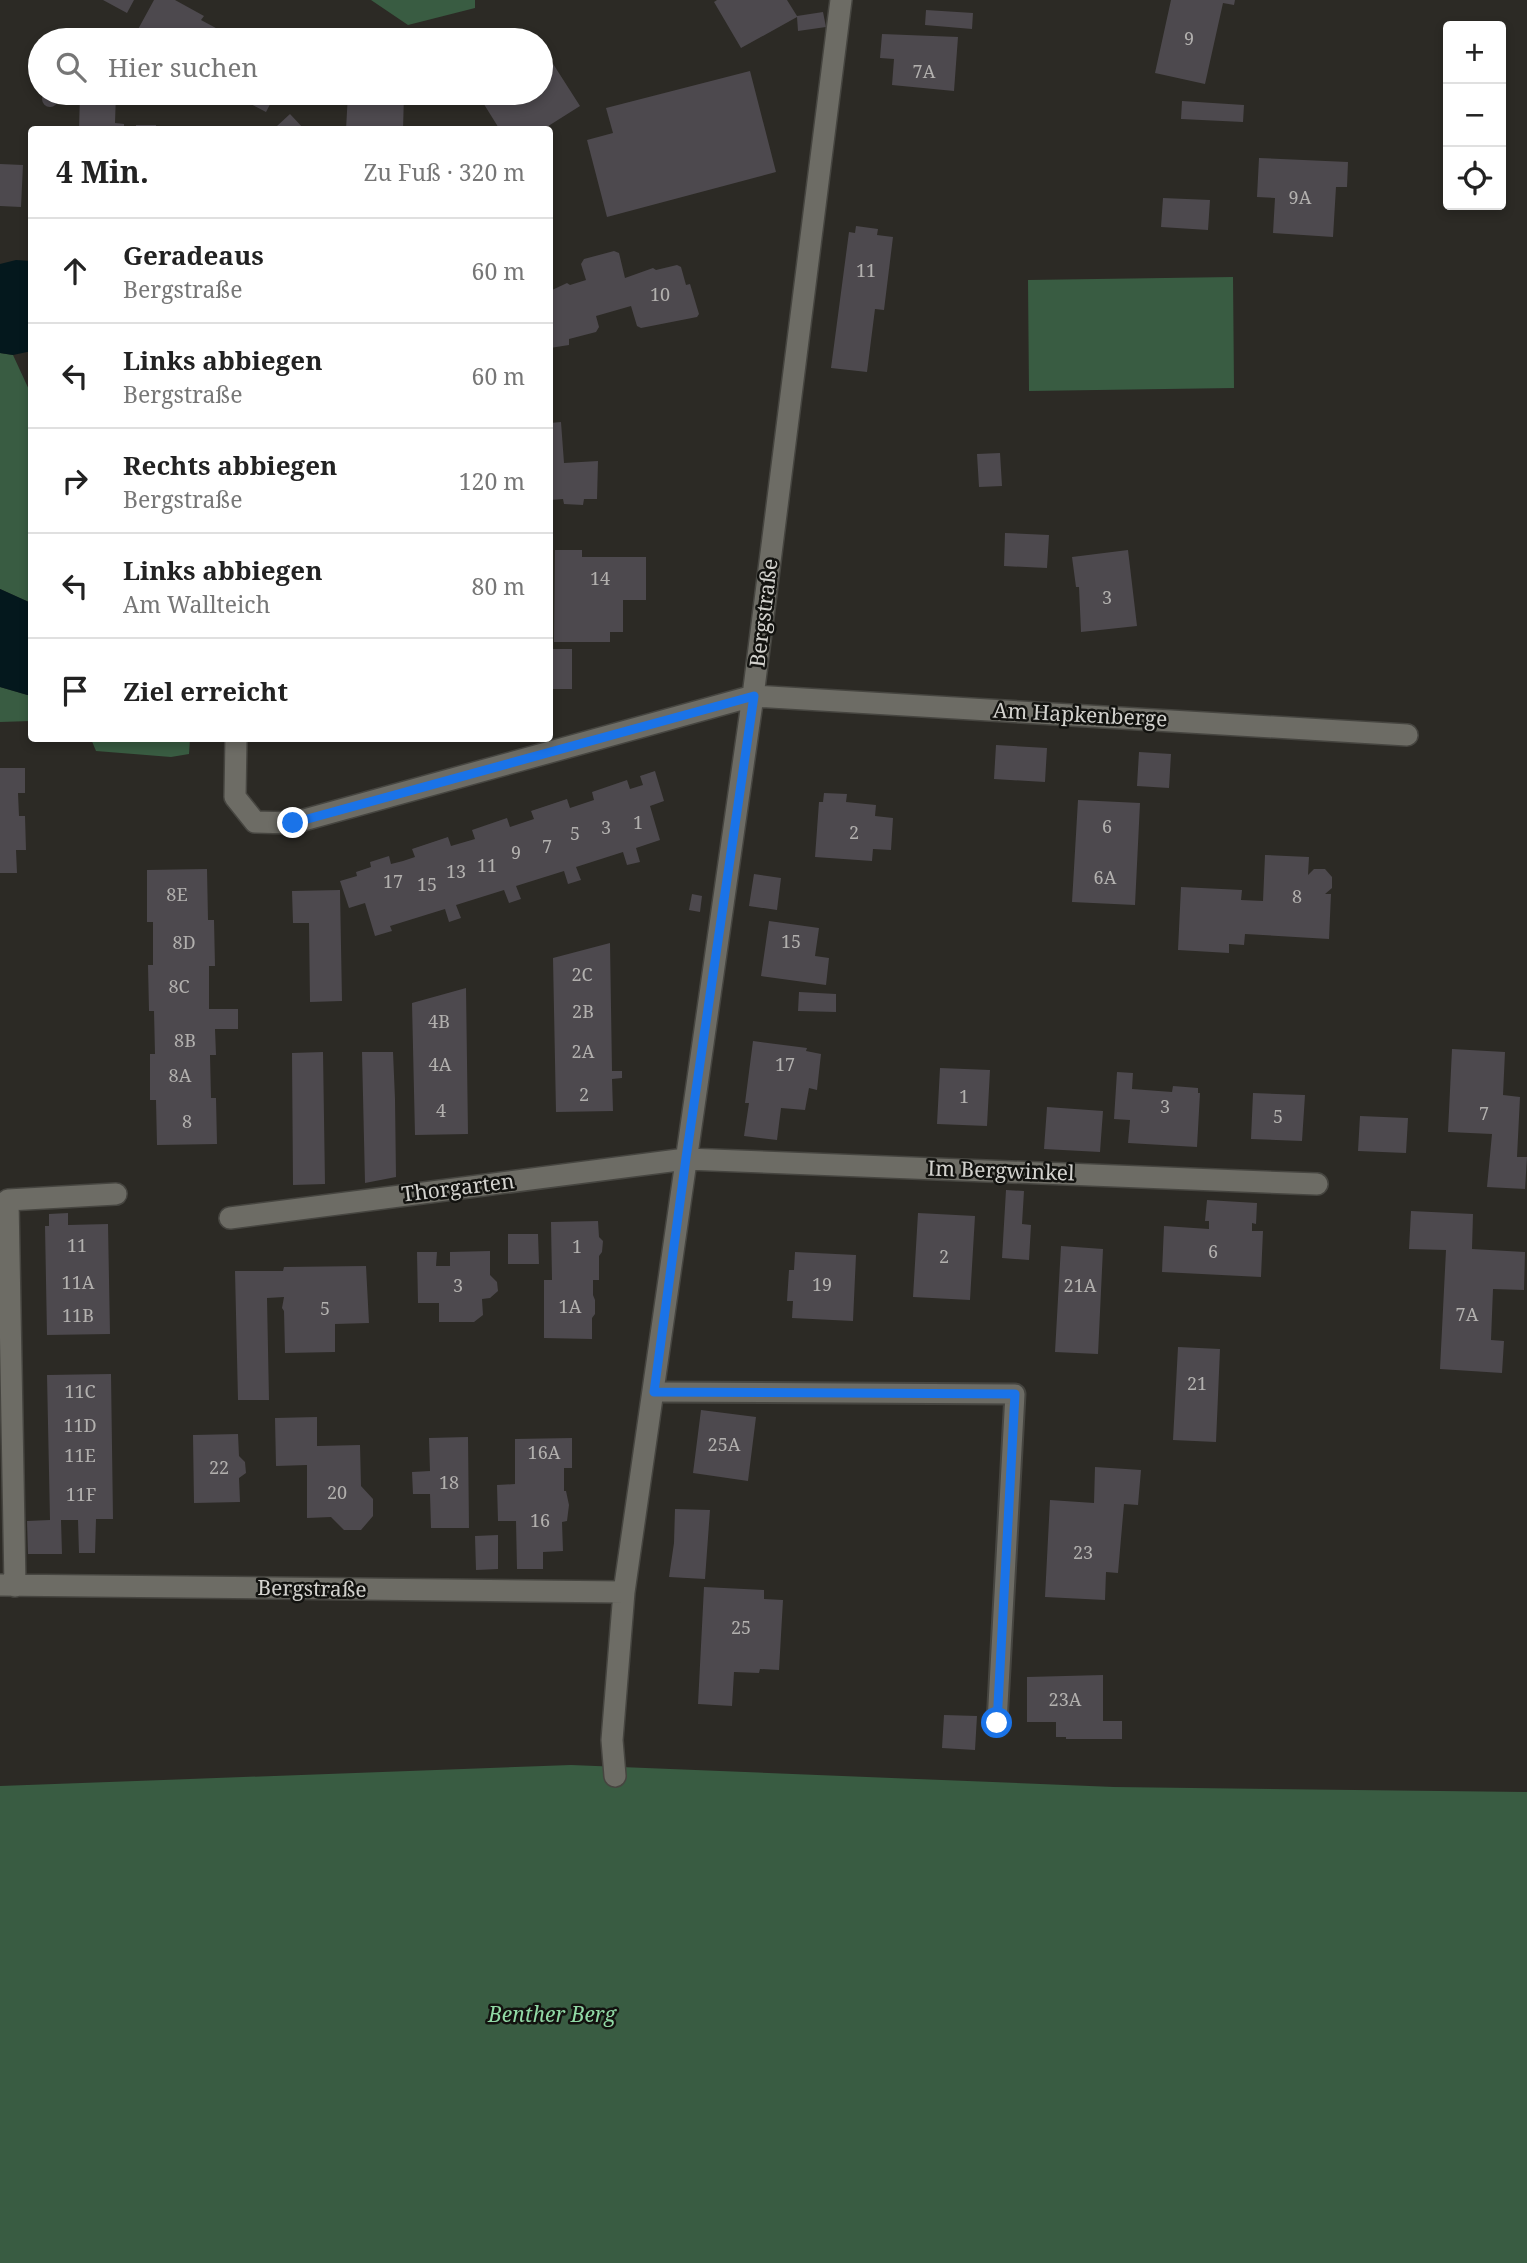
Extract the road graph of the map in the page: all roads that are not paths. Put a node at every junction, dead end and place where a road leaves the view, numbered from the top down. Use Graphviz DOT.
graph roads {
  1 [pos="841,0"];
  2 [pos="754,696"];
  3 [pos="1407,735"];
  4 [pos="236,742"];
  5 [pos="686,1158"];
  6 [pos="1317,1184"];
  7 [pos="116,1194"];
  8 [pos="230,1218"];
  9 [pos="654,1392"];
  10 [pos="8,1586"];
  11 [pos="624,1592"];
  12 [pos="997,1723"];
  13 [pos="615,1776"];
  1 -- 2 [label="street, Bergstraße"];
  2 -- 3 [label="street, Am Hapkenberge"];
  2 -- 4 [label="street, Am Hapkenberge"];
  2 -- 5 [label="street, Bergstraße"];
  5 -- 6 [label="street, Im Bergwinkel"];
  5 -- 8 [label="street, Thorgarten"];
  5 -- 9 [label="street, Bergstraße"];
  7 -- 10 [label="street"];
  9 -- 11 [label="street, Bergstraße"];
  9 -- 12 [label="lane"];
  10 -- 11 [label="street, Bergstraße"];
  11 -- 13 [label="street, Bergstraße"];
}
